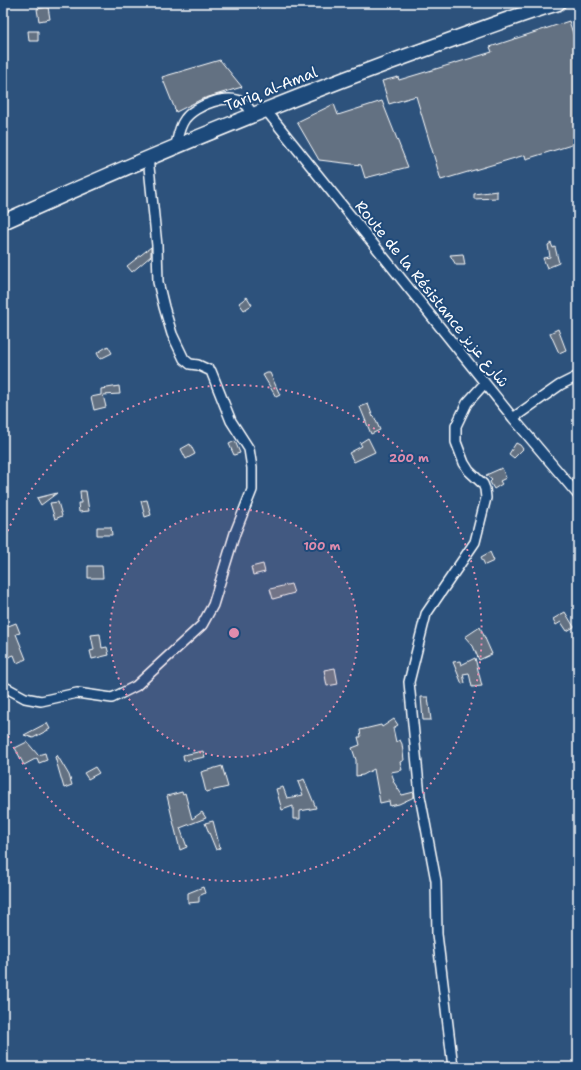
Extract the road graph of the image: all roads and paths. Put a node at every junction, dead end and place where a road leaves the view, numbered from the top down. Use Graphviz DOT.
graph roads {
  1 [pos="550,4"];
  2 [pos="259,112"];
  3 [pos="176,145"];
  4 [pos="148,157"];
  5 [pos="3,222"];
  6 [pos="578,376"];
  7 [pos="485,383"];
  8 [pos="513,418"];
  9 [pos="578,495"];
  10 [pos="3,686"];
  11 [pos="453,1067"];
  1 -- 2 [label="highway, Tariq al-Amal"];
  2 -- 3 [label="highway, Tariq al-Amal"];
  2 -- 3 [label="street, Route de la Résistance شارع عزيز"];
  2 -- 7 [label="street, Route de la Résistance شارع عزيز"];
  3 -- 4 [label="highway, Tariq al-Amal"];
  4 -- 5 [label="highway, Tariq al-Amal"];
  4 -- 10 [label="street"];
  6 -- 8 [label="street"];
  7 -- 8 [label="street, Route de la Résistance شارع عزيز"];
  7 -- 11 [label="street"];
  8 -- 9 [label="street, Route de la Résistance شارع عزيز"];
}
